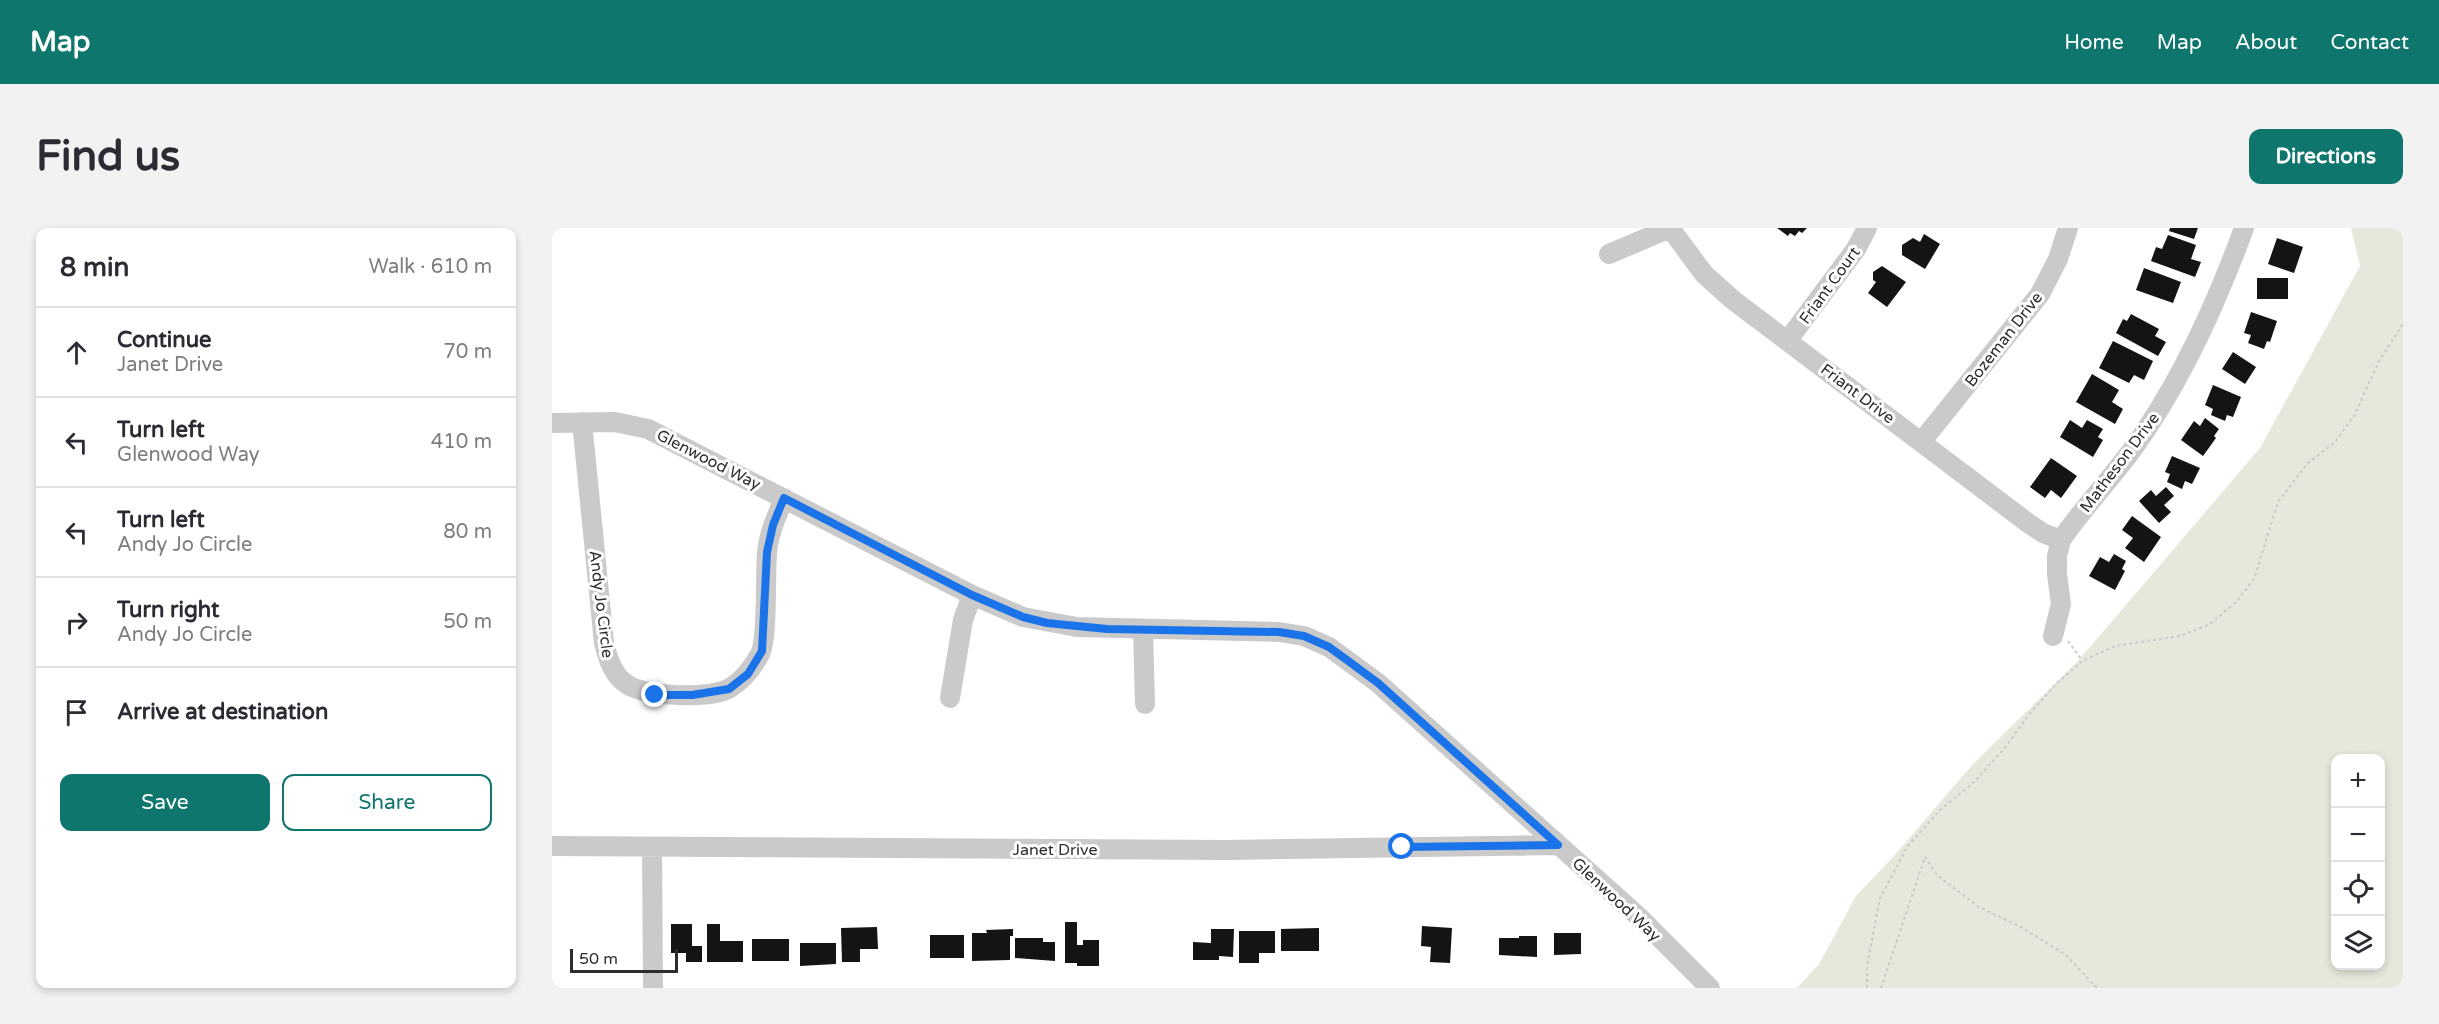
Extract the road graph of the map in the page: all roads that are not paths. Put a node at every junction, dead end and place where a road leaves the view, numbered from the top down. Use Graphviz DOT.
graph roads {
  1 [pos="1670,228"];
  2 [pos="1867,228"];
  3 [pos="2068,228"];
  4 [pos="2244,228"];
  5 [pos="1609,254"];
  6 [pos="1788,340"];
  7 [pos="582,422"];
  8 [pos="552,423"];
  9 [pos="1922,441"];
  10 [pos="784,498"];
  11 [pos="2061,540"];
  12 [pos="972,595"];
  13 [pos="1143,629"];
  14 [pos="2053,636"];
  15 [pos="950,698"];
  16 [pos="1145,704"];
  17 [pos="1558,845"];
  18 [pos="552,846"];
  19 [pos="652,847"];
  20 [pos="652,988"];
  21 [pos="1710,988"];
  1 -- 5 [label="street"];
  1 -- 6 [label="street, Friant Drive"];
  2 -- 6 [label="street, Friant Court"];
  3 -- 9 [label="street, Bozeman Drive"];
  4 -- 11 [label="street, Matheson Drive"];
  6 -- 9 [label="street, Friant Drive"];
  7 -- 8 [label="street, Glenwood Way"];
  7 -- 10 [label="street, Glenwood Way"];
  7 -- 10 [label="street, Andy Jo Circle"];
  9 -- 11 [label="street, Friant Drive"];
  10 -- 12 [label="street, Glenwood Way"];
  11 -- 14 [label="street"];
  12 -- 13 [label="street, Glenwood Way"];
  12 -- 15 [label="street"];
  13 -- 16 [label="street"];
  13 -- 17 [label="street, Glenwood Way"];
  17 -- 19 [label="street, Janet Drive"];
  17 -- 21 [label="street, Glenwood Way"];
  18 -- 19 [label="street, Janet Drive"];
  19 -- 20 [label="street"];
}
